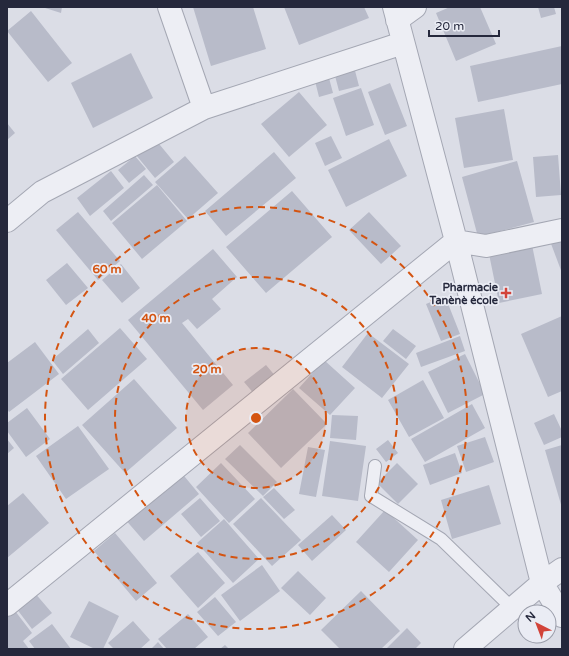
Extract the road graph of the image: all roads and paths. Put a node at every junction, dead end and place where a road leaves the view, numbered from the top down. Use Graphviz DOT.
graph roads {
  1 [pos="169,7"];
  2 [pos="415,7"];
  3 [pos="395,13"];
  4 [pos="403,43"];
  5 [pos="204,108"];
  6 [pos="7,221"];
  7 [pos="562,230"];
  8 [pos="456,241"];
  9 [pos="375,466"];
  10 [pos="562,569"];
  11 [pos="542,583"];
  12 [pos="7,605"];
  13 [pos="512,608"];
  14 [pos="562,616"];
  15 [pos="465,649"];
  1 -- 5 [label="street"];
  2 -- 3 [label="street"];
  3 -- 4 [label="street"];
  4 -- 5 [label="street"];
  4 -- 8 [label="street"];
  5 -- 6 [label="street"];
  7 -- 8 [label="street"];
  8 -- 11 [label="street"];
  8 -- 12 [label="street"];
  9 -- 13 [label="lane"];
  10 -- 11 [label="street"];
  11 -- 13 [label="street"];
  11 -- 14 [label="street"];
  13 -- 15 [label="street"];
}
